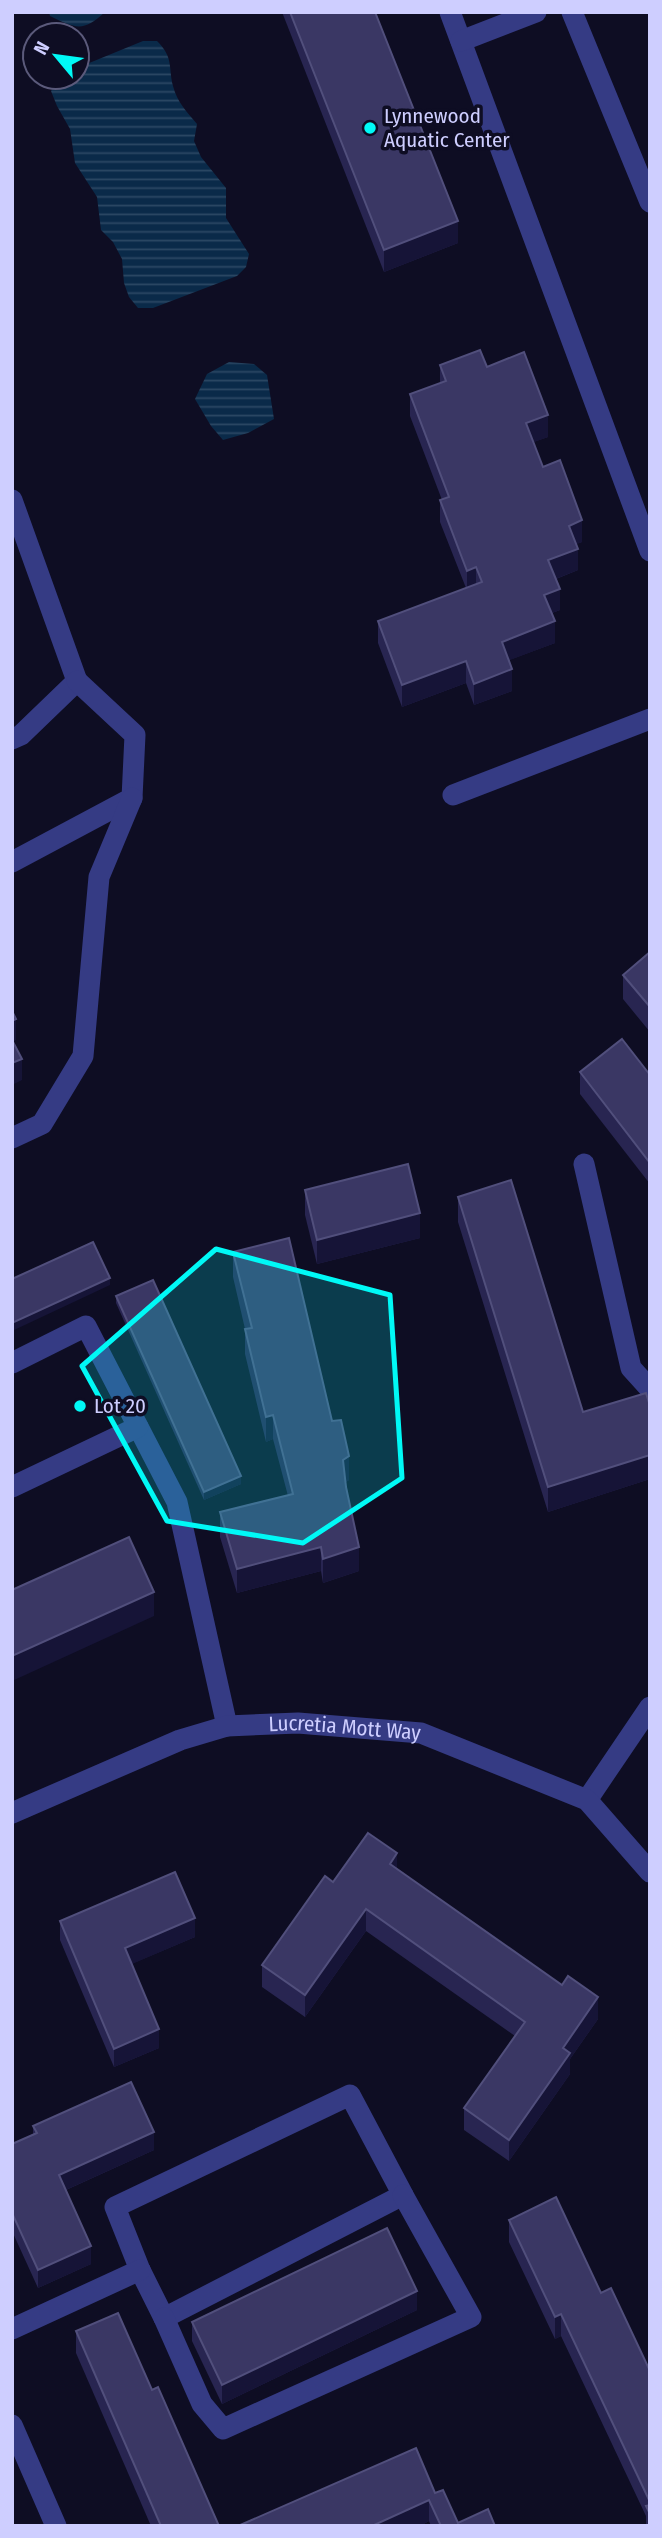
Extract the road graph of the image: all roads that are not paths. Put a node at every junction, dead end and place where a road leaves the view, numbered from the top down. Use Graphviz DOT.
graph roads {
  1 [pos="450,12"];
  2 [pos="536,12"];
  3 [pos="572,12"];
  4 [pos="461,41"];
  5 [pos="650,202"];
  6 [pos="12,500"];
  7 [pos="650,551"];
  8 [pos="77,681"];
  9 [pos="650,719"];
  10 [pos="12,739"];
  11 [pos="453,794"];
  12 [pos="132,798"];
  13 [pos="12,862"];
  14 [pos="12,1138"];
  15 [pos="584,1164"];
  16 [pos="12,1363"];
  17 [pos="650,1389"];
  18 [pos="138,1427"];
  19 [pos="12,1487"];
  20 [pos="650,1707"];
  21 [pos="227,1726"];
  22 [pos="587,1800"];
  23 [pos="12,1813"];
  24 [pos="650,1872"];
  25 [pos="403,2195"];
  26 [pos="140,2270"];
  27 [pos="164,2318"];
  28 [pos="12,2329"];
  29 [pos="12,2425"];
  30 [pos="56,2526"];
  1 -- 4 [label="street"];
  2 -- 4 [label="street"];
  3 -- 5 [label="street"];
  4 -- 7 [label="street"];
  6 -- 8 [label="street"];
  8 -- 10 [label="street"];
  8 -- 12 [label="street"];
  9 -- 11 [label="street"];
  12 -- 13 [label="street"];
  12 -- 14 [label="street"];
  15 -- 17 [label="street"];
  16 -- 18 [label="street"];
  18 -- 19 [label="street"];
  18 -- 21 [label="street"];
  20 -- 22 [label="street"];
  21 -- 22 [label="street, Lucretia Mott Way"];
  21 -- 23 [label="street, Lucretia Mott Way"];
  22 -- 24 [label="street, Lucretia Mott Way"];
  25 -- 26 [label="street"];
  25 -- 27 [label="street"];
  25 -- 27 [label="street"];
  26 -- 27 [label="street"];
  26 -- 28 [label="street"];
  29 -- 30 [label="street"];
}
